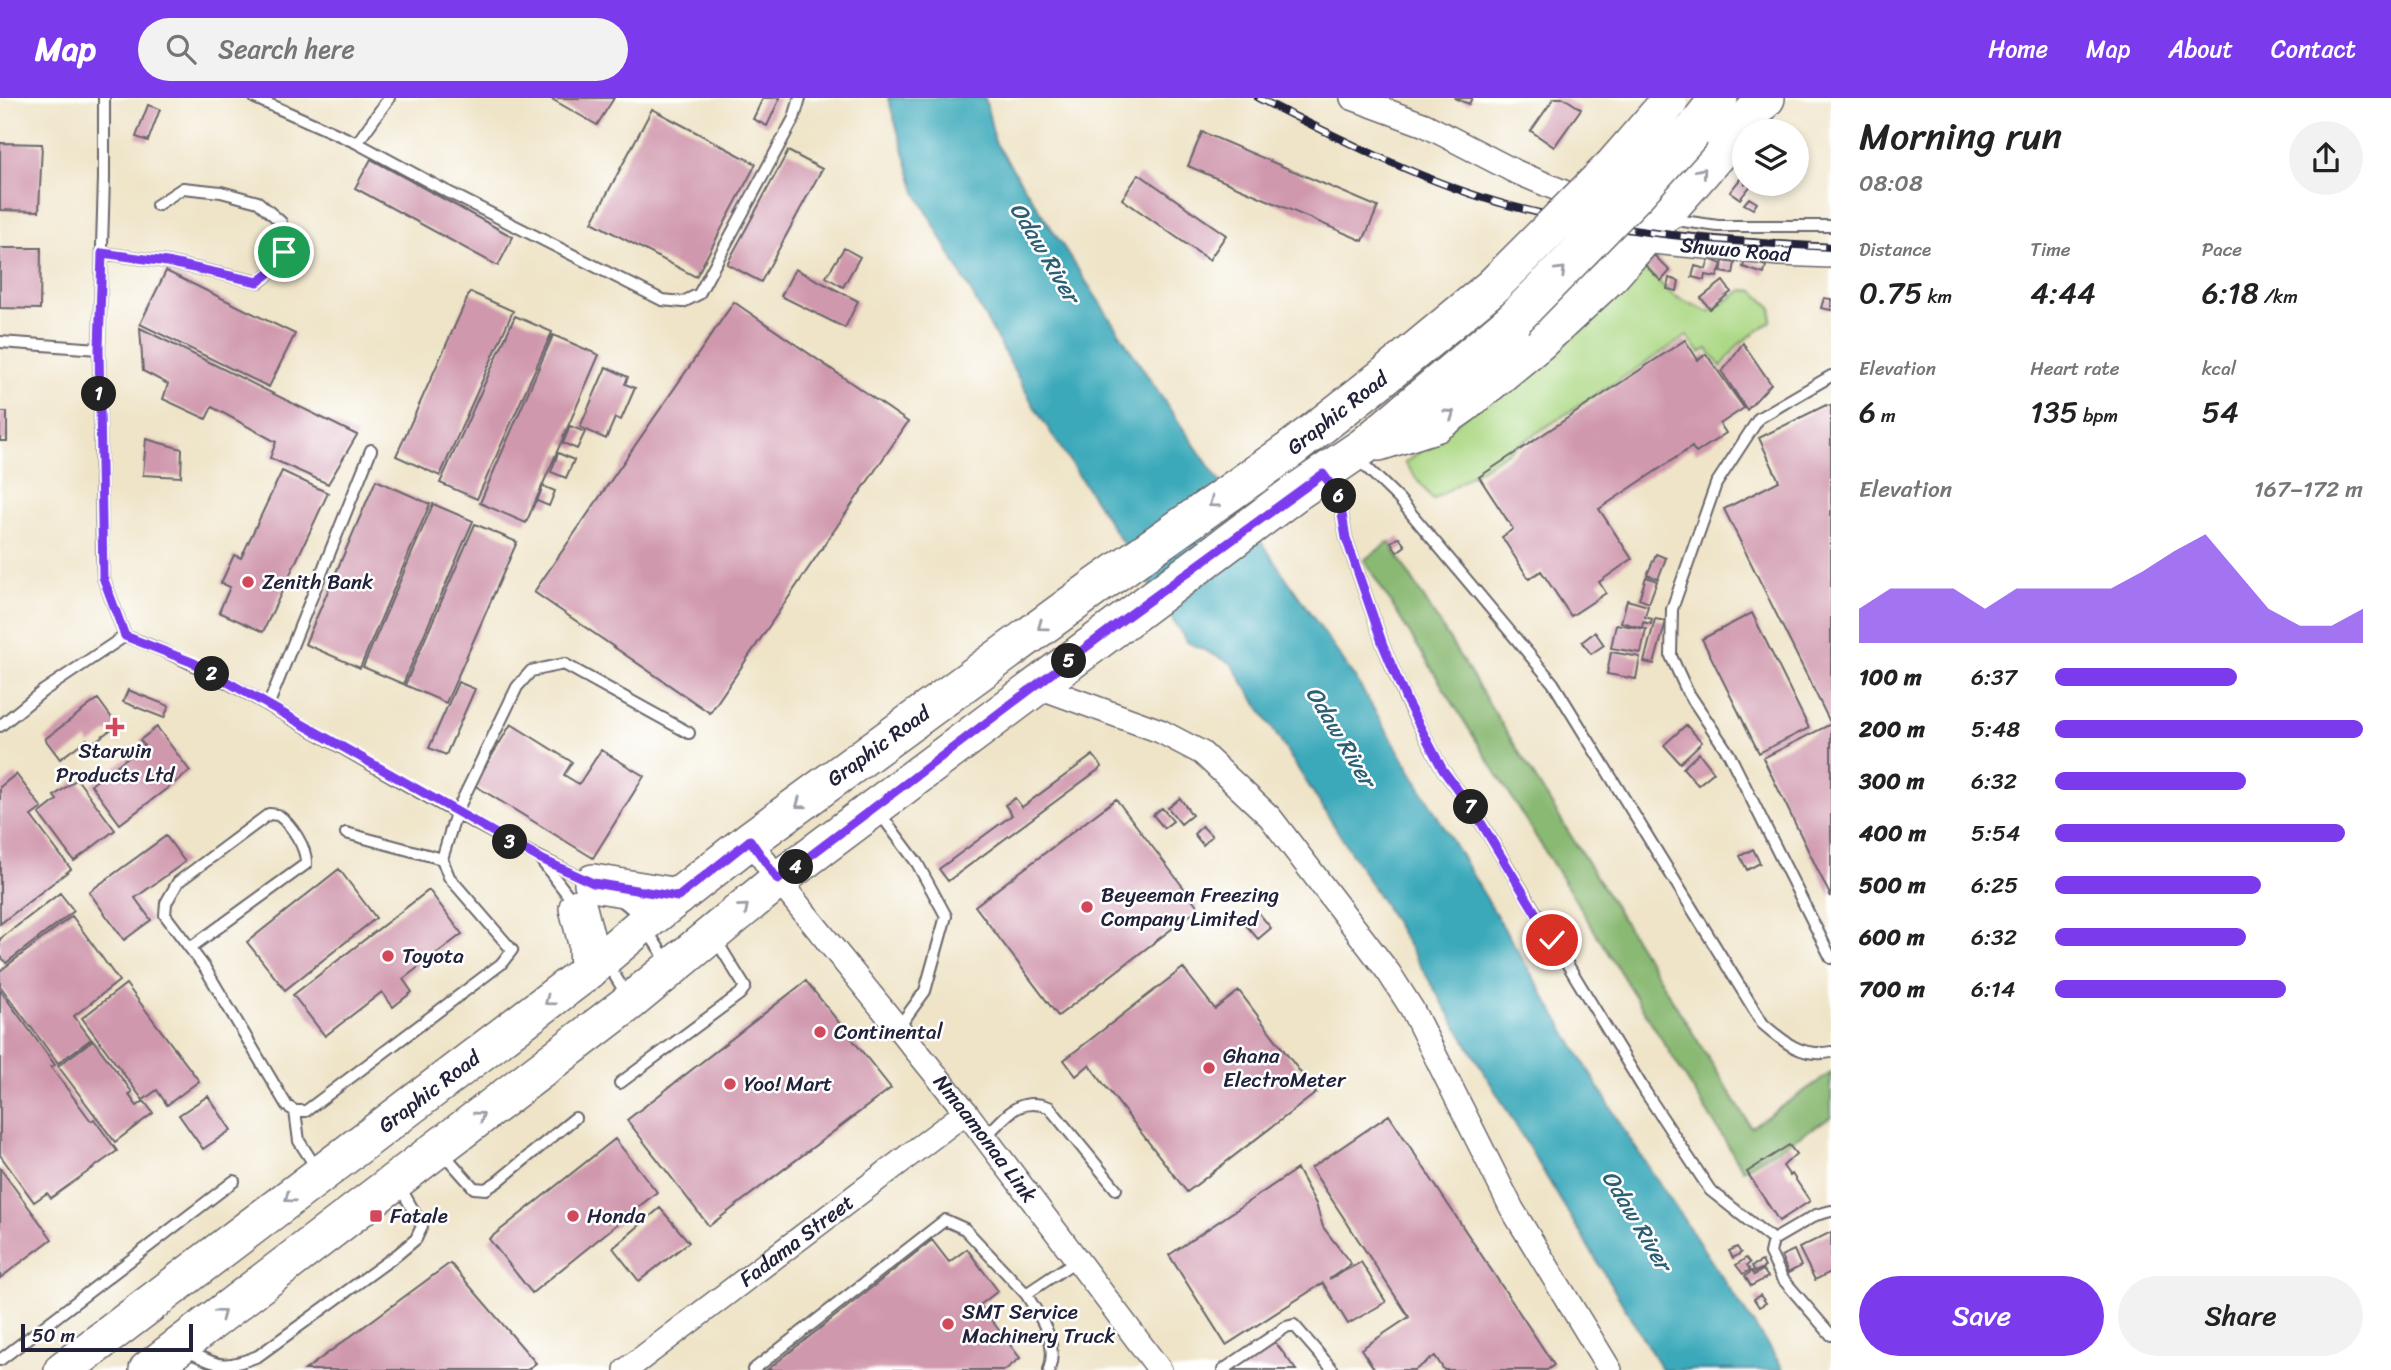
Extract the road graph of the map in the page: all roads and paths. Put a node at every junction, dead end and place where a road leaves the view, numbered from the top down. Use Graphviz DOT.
graph roads {
  1 [pos="104,98"];
  2 [pos="255,98"];
  3 [pos="389,98"];
  4 [pos="800,98"];
  5 [pos="1352,98"];
  6 [pos="1719,98"];
  7 [pos="1766,98"];
  8 [pos="1664,100"];
  9 [pos="357,143"];
  10 [pos="1564,192"];
  11 [pos="157,205"];
  12 [pos="1831,226"];
  13 [pos="1652,229"];
  14 [pos="102,253"];
  15 [pos="1831,256"];
  16 [pos="0,342"];
  17 [pos="99,349"];
  18 [pos="1387,374"];
  19 [pos="1831,376"];
  20 [pos="371,450"];
  21 [pos="1359,450"];
  22 [pos="1309,483"];
  23 [pos="125,636"];
  24 [pos="1037,685"];
  25 [pos="268,706"];
  26 [pos="0,726"];
  27 [pos="689,733"];
  28 [pos="876,807"];
  29 [pos="456,813"];
  30 [pos="346,832"];
  31 [pos="750,840"];
  32 [pos="539,858"];
  33 [pos="442,859"];
  34 [pos="778,880"];
  35 [pos="585,895"];
  36 [pos="678,897"];
  37 [pos="642,925"];
  38 [pos="713,934"];
  39 [pos="190,948"];
  40 [pos="1831,958"];
  41 [pos="596,964"];
  42 [pos="673,968"];
  43 [pos="631,1001"];
  44 [pos="898,1028"];
  45 [pos="1831,1052"];
  46 [pos="620,1083"];
  47 [pos="295,1111"];
  48 [pos="966,1112"];
  49 [pos="575,1118"];
  50 [pos="985,1137"];
  51 [pos="439,1148"];
  52 [pos="320,1174"];
  53 [pos="397,1180"];
  54 [pos="234,1181"];
  55 [pos="1116,1189"];
  56 [pos="1831,1211"];
  57 [pos="1773,1240"];
  58 [pos="1077,1260"];
  59 [pos="1026,1294"];
  60 [pos="1831,1335"];
  61 [pos="178,1347"];
  62 [pos="0,1360"];
  63 [pos="63,1370"];
  64 [pos="148,1370"];
  65 [pos="626,1370"];
  66 [pos="753,1370"];
  67 [pos="1049,1370"];
  68 [pos="1160,1370"];
  69 [pos="1223,1370"];
  70 [pos="1333,1370"];
  71 [pos="1610,1370"];
  1 -- 14 [label="lane"];
  2 -- 9 [label="lane"];
  3 -- 9 [label="lane"];
  4 -- 9 [label="lane"];
  5 -- 10 [label="street"];
  21 -- 6 [label="main road, Graphic Road, one-way, bridge"];
  13 -- 7 [label="main road, one-way"];
  8 -- 10 [label="main road"];
  8 -- 18 [label="main road, Graphic Road, bridge"];
  10 -- 18 [label="main road"];
  11 -- 14 [label="lane"];
  12 -- 13 [label="lane"];
  13 -- 15 [label="street, Shwuo Road"];
  21 -- 13 [label="main road, one-way"];
  14 -- 17 [label="lane"];
  16 -- 17 [label="lane"];
  17 -- 23 [label="lane"];
  18 -- 31 [label="main road, Graphic Road, one-way"];
  19 -- 40 [label="lane"];
  20 -- 25 [label="lane"];
  21 -- 22 [label="main road, Graphic Road"];
  21 -- 45 [label="lane"];
  22 -- 24 [label="main road, Graphic Road"];
  22 -- 57 [label="lane"];
  23 -- 25 [label="lane"];
  23 -- 26 [label="lane"];
  24 -- 28 [label="main road, Graphic Road"];
  24 -- 71 [label="street"];
  25 -- 29 [label="lane"];
  27 -- 29 [label="lane"];
  28 -- 34 [label="main road, Graphic Road"];
  28 -- 44 [label="lane"];
  29 -- 32 [label="lane"];
  29 -- 33 [label="lane"];
  30 -- 33 [label="lane"];
  31 -- 34 [label="street, Nmaamonaa Link"];
  31 -- 36 [label="main road, Graphic Road"];
  32 -- 35 [label="lane"];
  32 -- 35 [label="lane"];
  33 -- 47 [label="lane"];
  38 -- 34 [label="main road, Graphic Road, one-way"];
  34 -- 44 [label="street, Nmaamonaa Link"];
  35 -- 36 [label="main road"];
  35 -- 37 [label="lane"];
  35 -- 41 [label="main road"];
  36 -- 37 [label="main road, Graphic Road"];
  37 -- 41 [label="main road, Graphic Road"];
  37 -- 42 [label="lane"];
  38 -- 42 [label="main road, Graphic Road"];
  38 -- 46 [label="lane"];
  39 -- 39 [label="lane"];
  39 -- 47 [label="lane"];
  41 -- 43 [label="lane"];
  41 -- 52 [label="main road, Graphic Road, one-way"];
  42 -- 43 [label="main road, Graphic Road"];
  51 -- 43 [label="main road, Graphic Road, one-way"];
  44 -- 48 [label="street, Nmaamonaa Link"];
  47 -- 52 [label="lane"];
  48 -- 50 [label="street, Nmaamonaa Link"];
  48 -- 65 [label="street, Fadama Street"];
  49 -- 51 [label="lane"];
  50 -- 55 [label="lane"];
  50 -- 58 [label="street, Nmaamonaa Link"];
  51 -- 53 [label="main road, Graphic Road"];
  52 -- 63 [label="main road, Graphic Road, one-way"];
  61 -- 53 [label="main road, Graphic Road, one-way"];
  53 -- 61 [label="lane"];
  54 -- 62 [label="lane"];
  56 -- 57 [label="lane"];
  57 -- 60 [label="lane"];
  58 -- 59 [label="lane"];
  58 -- 68 [label="street, Nmaamonaa Link"];
  59 -- 66 [label="lane"];
  59 -- 67 [label="lane"];
  61 -- 64 [label="main road, Graphic Road"];
  69 -- 70 [label="lane"];
}
